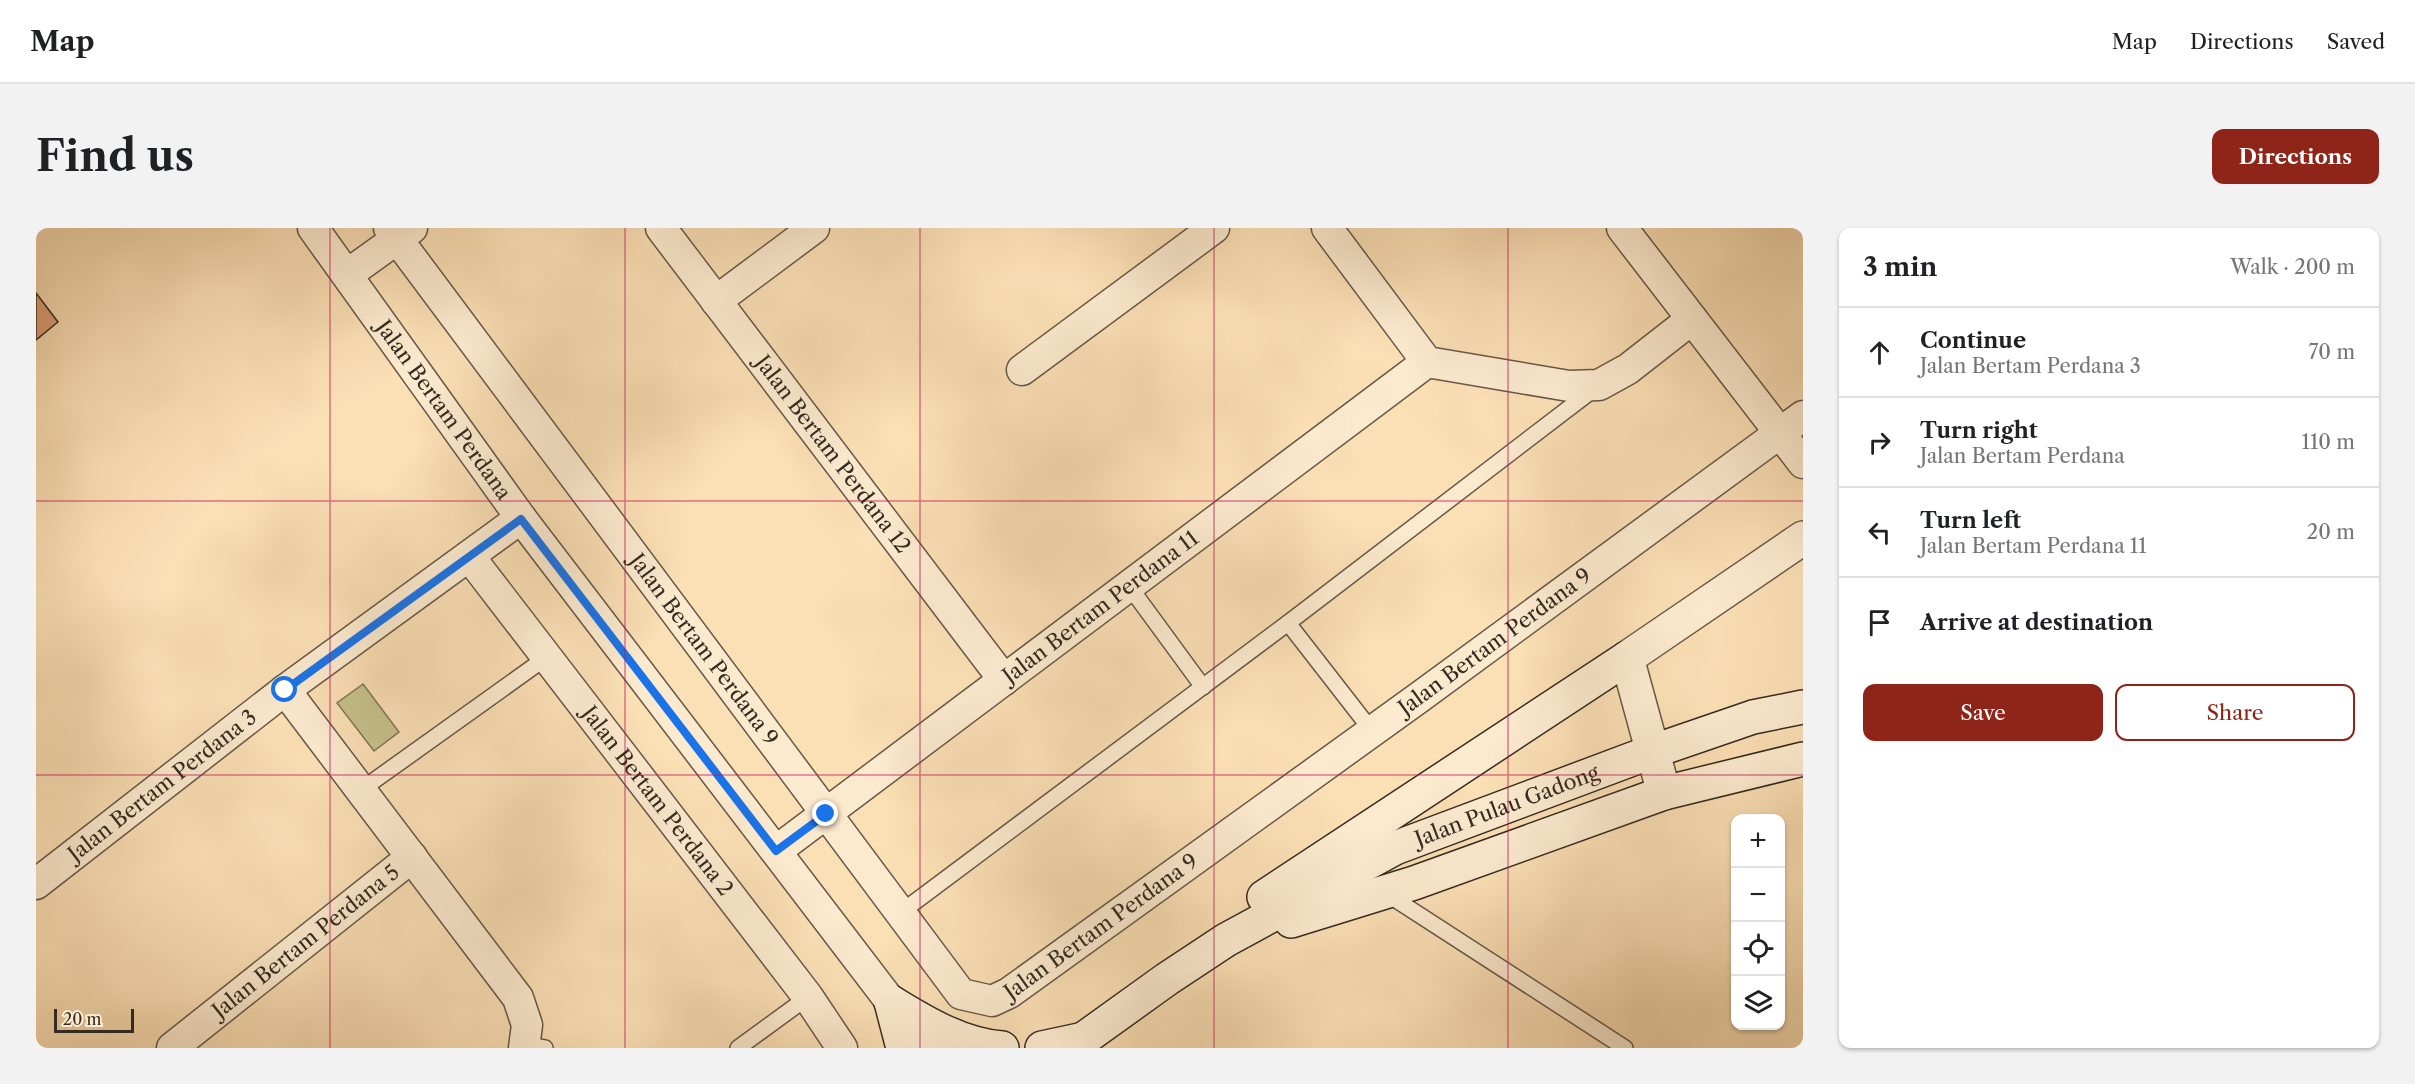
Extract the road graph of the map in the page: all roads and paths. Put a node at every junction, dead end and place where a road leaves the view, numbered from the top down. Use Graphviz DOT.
graph roads {
  1 [pos="313,228"];
  2 [pos="661,228"];
  3 [pos="814,228"];
  4 [pos="1214,228"];
  5 [pos="1328,228"];
  6 [pos="1622,228"];
  7 [pos="400,232"];
  8 [pos="348,274"];
  9 [pos="716,301"];
  10 [pos="1692,319"];
  11 [pos="1427,362"];
  12 [pos="1022,370"];
  13 [pos="1599,385"];
  14 [pos="1791,424"];
  15 [pos="1803,463"];
  16 [pos="521,519"];
  17 [pos="1803,538"];
  18 [pos="469,556"];
  19 [pos="1128,586"];
  20 [pos="1288,623"];
  21 [pos="547,657"];
  22 [pos="1627,657"];
  23 [pos="1004,680"];
  24 [pos="1203,687"];
  25 [pos="285,690"];
  26 [pos="1803,707"];
  27 [pos="1372,731"];
  28 [pos="1651,752"];
  29 [pos="1803,759"];
  30 [pos="361,790"];
  31 [pos="1664,793"];
  32 [pos="826,814"];
  33 [pos="776,851"];
  34 [pos="412,857"];
  35 [pos="36,884"];
  36 [pos="1384,892"];
  37 [pos="900,913"];
  38 [pos="1226,940"];
  39 [pos="1167,979"];
  40 [pos="808,997"];
  41 [pos="891,1002"];
  42 [pos="531,1042"];
  43 [pos="1078,1044"];
  44 [pos="172,1048"];
  45 [pos="738,1048"];
  46 [pos="842,1048"];
  47 [pos="903,1048"];
  48 [pos="926,1048"];
  49 [pos="1002,1048"];
  50 [pos="1042,1048"];
  51 [pos="1626,1048"];
  1 -- 8 [label="street, Jalan Bertam Perdana"];
  2 -- 9 [label="street, Jalan Bertam Perdana 12"];
  3 -- 9 [label="street"];
  4 -- 12 [label="street"];
  5 -- 11 [label="street"];
  6 -- 10 [label="street"];
  7 -- 8 [label="street"];
  7 -- 32 [label="street, Jalan Bertam Perdana 9"];
  8 -- 16 [label="street, Jalan Bertam Perdana"];
  9 -- 23 [label="street, Jalan Bertam Perdana 12"];
  10 -- 13 [label="street"];
  10 -- 14 [label="street"];
  11 -- 13 [label="street"];
  11 -- 19 [label="street, Jalan Bertam Perdana 11"];
  13 -- 20 [label="lane"];
  14 -- 15 [label="street"];
  14 -- 27 [label="street, Jalan Bertam Perdana 9"];
  16 -- 18 [label="street, Jalan Bertam Perdana 3"];
  16 -- 33 [label="street, Jalan Bertam Perdana"];
  17 -- 22 [label="main road"];
  18 -- 21 [label="street, Jalan Bertam Perdana 2"];
  18 -- 25 [label="street, Jalan Bertam Perdana 3"];
  19 -- 23 [label="street, Jalan Bertam Perdana 11"];
  19 -- 24 [label="lane"];
  20 -- 24 [label="lane"];
  20 -- 27 [label="lane"];
  21 -- 30 [label="lane"];
  21 -- 40 [label="street, Jalan Bertam Perdana 2"];
  22 -- 28 [label="main road"];
  22 -- 39 [label="main road"];
  23 -- 32 [label="street, Jalan Bertam Perdana 11"];
  24 -- 37 [label="lane"];
  25 -- 30 [label="street"];
  25 -- 35 [label="street, Jalan Bertam Perdana 3"];
  26 -- 28 [label="main road, Jalan Pulau Gadong"];
  27 -- 37 [label="street, Jalan Bertam Perdana 9"];
  28 -- 31 [label="main road"];
  28 -- 38 [label="main road, Jalan Pulau Gadong"];
  29 -- 31 [label="main road, Jalan Pulau Gadong"];
  30 -- 34 [label="street"];
  31 -- 36 [label="main road, Jalan Pulau Gadong"];
  32 -- 33 [label="street, Jalan Bertam Perdana 11"];
  32 -- 37 [label="street, Jalan Bertam Perdana 9"];
  33 -- 41 [label="street, Jalan Bertam Perdana"];
  34 -- 42 [label="street"];
  34 -- 44 [label="street, Jalan Bertam Perdana 5"];
  36 -- 38 [label="main road, Jalan Pulau Gadong"];
  36 -- 51 [label="lane"];
  38 -- 39 [label="main road, Jalan Pulau Gadong"];
  39 -- 43 [label="main road, Jalan Pulau Gadong"];
  40 -- 45 [label="lane"];
  40 -- 46 [label="street, Jalan Bertam Perdana 2"];
  41 -- 47 [label="main road"];
  41 -- 48 [label="street, Jalan Bertam Perdana"];
  41 -- 49 [label="main road"];
  43 -- 50 [label="main road"];
}
